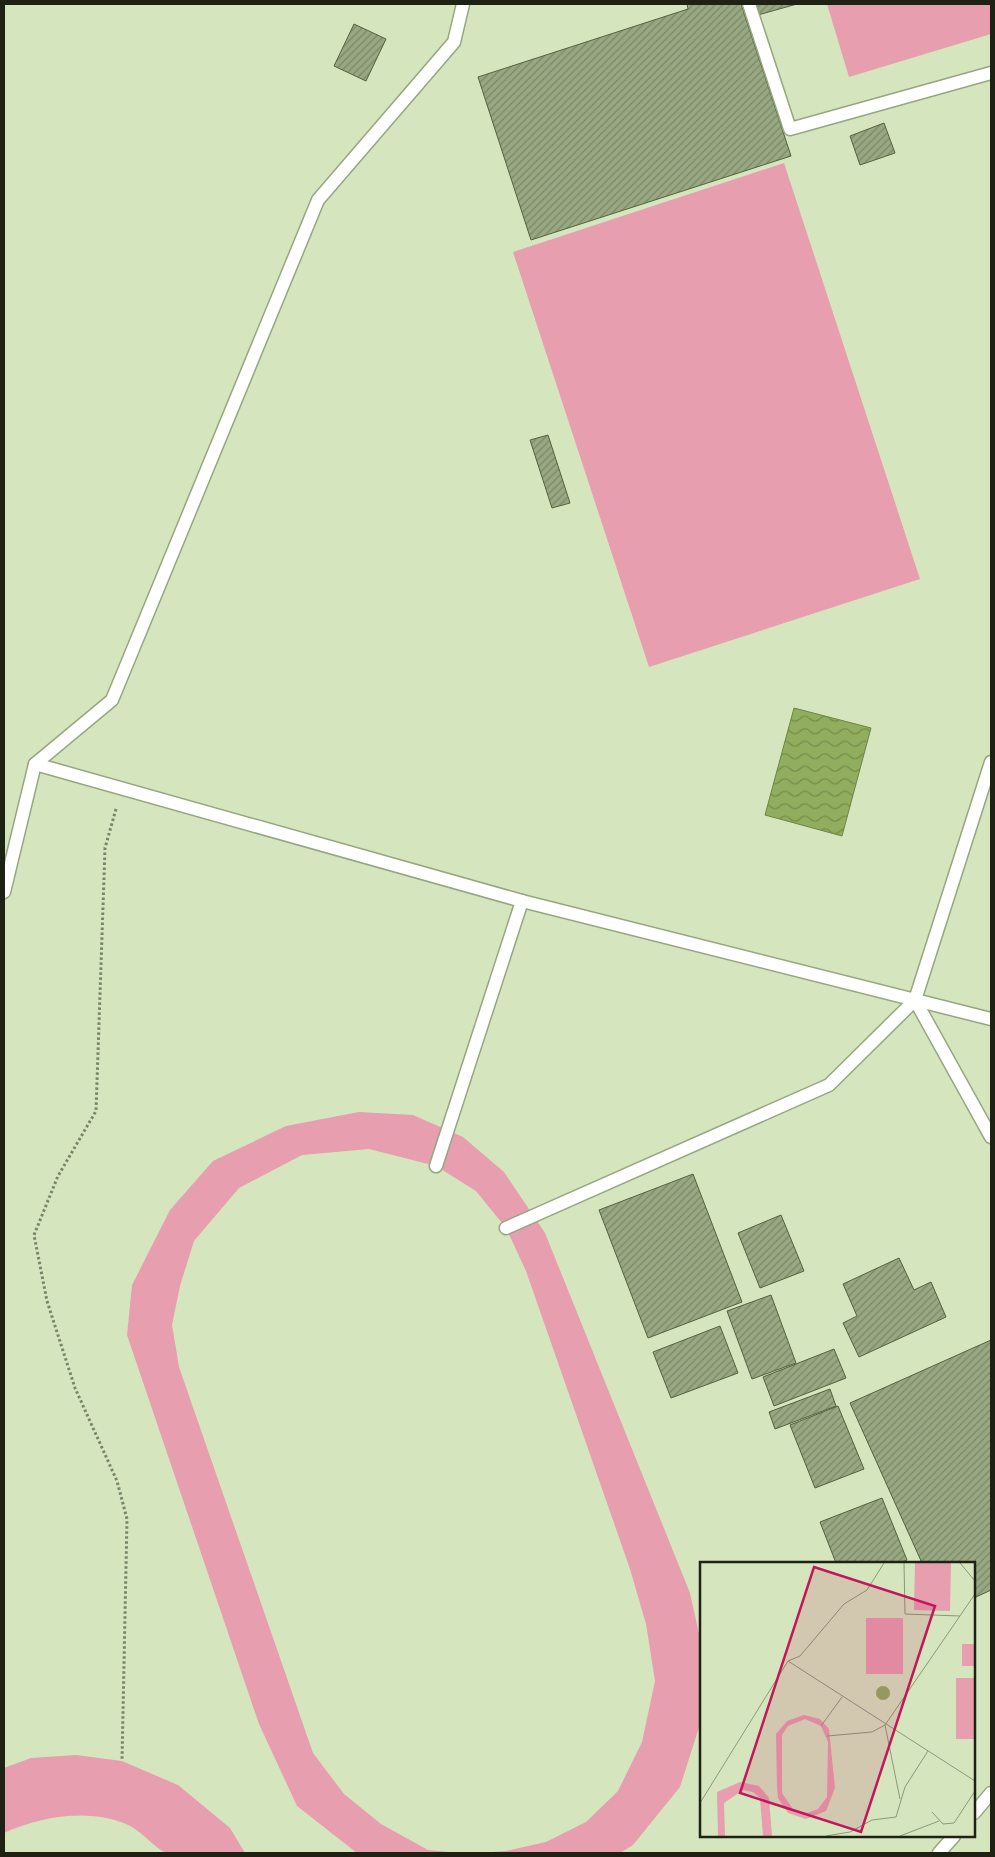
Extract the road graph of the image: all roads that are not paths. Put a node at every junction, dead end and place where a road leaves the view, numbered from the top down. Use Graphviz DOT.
graph roads {
  1 [pos="463,4"];
  2 [pos="749,4"];
  3 [pos="991,73"];
  4 [pos="991,762"];
  5 [pos="35,764"];
  6 [pos="4,892"];
  7 [pos="522,901"];
  8 [pos="915,1000"];
  9 [pos="991,1019"];
  10 [pos="991,1138"];
  11 [pos="436,1166"];
  12 [pos="506,1228"];
  13 [pos="991,1794"];
  14 [pos="975,1813"];
  15 [pos="953,1837"];
  16 [pos="939,1853"];
  1 -- 5 [label="lane"];
  2 -- 3 [label="lane"];
  4 -- 8 [label="lane"];
  5 -- 6 [label="lane"];
  5 -- 7 [label="lane"];
  7 -- 8 [label="lane"];
  7 -- 11 [label="lane"];
  8 -- 9 [label="lane"];
  8 -- 10 [label="lane"];
  8 -- 12 [label="lane"];
  13 -- 14 [label="lane"];
  15 -- 16 [label="lane"];
}
